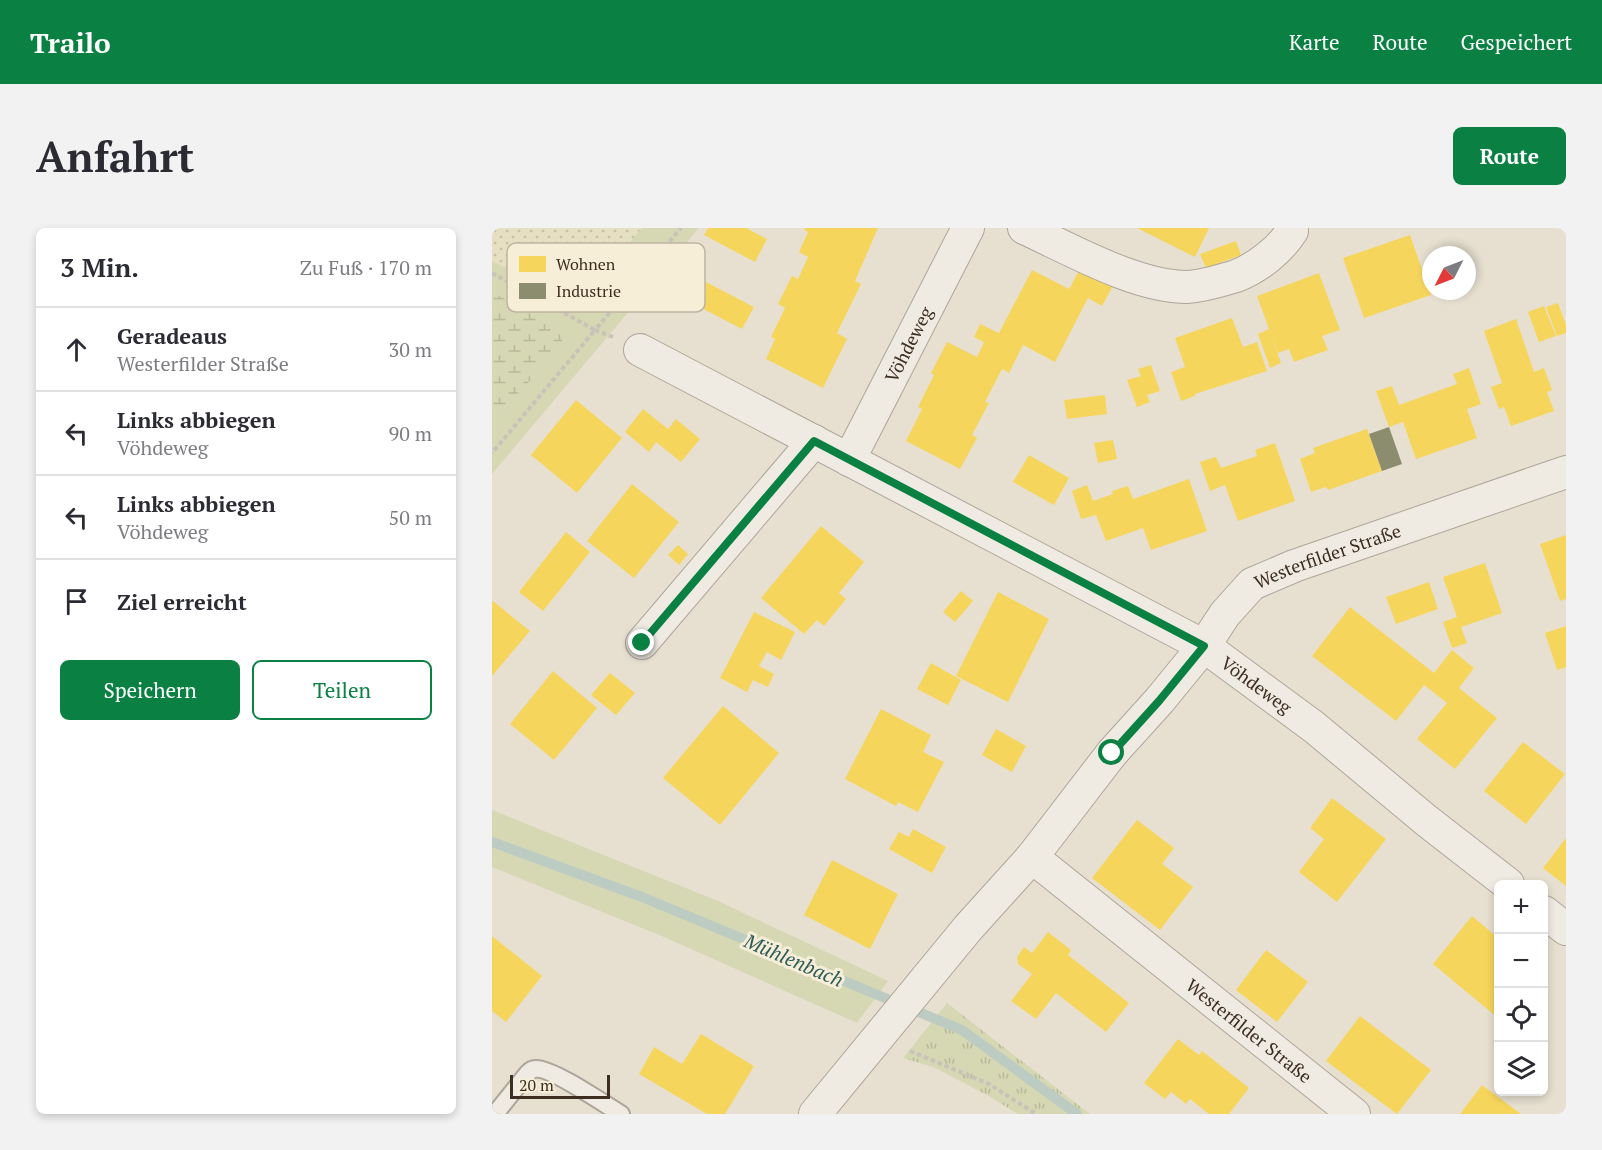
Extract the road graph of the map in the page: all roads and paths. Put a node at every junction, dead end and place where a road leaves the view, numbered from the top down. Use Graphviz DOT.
graph roads {
  1 [pos="681,228"];
  2 [pos="968,228"];
  3 [pos="1024,228"];
  4 [pos="1292,231"];
  5 [pos="668,243"];
  6 [pos="492,273"];
  7 [pos="507,281"];
  8 [pos="562,312"];
  9 [pos="610,312"];
  10 [pos="595,330"];
  11 [pos="640,350"];
  12 [pos="814,441"];
  13 [pos="492,453"];
  14 [pos="849,460"];
  15 [pos="1566,472"];
  16 [pos="642,643"];
  17 [pos="1204,646"];
  18 [pos="1032,857"];
  19 [pos="1502,880"];
  20 [pos="1548,915"];
  21 [pos="1566,929"];
  22 [pos="879,1038"];
  23 [pos="495,1114"];
  24 [pos="621,1114"];
  25 [pos="815,1114"];
  26 [pos="1036,1114"];
  27 [pos="1354,1114"];
  1 -- 5 [label="path"];
  2 -- 14 [label="street, Vöhdeweg"];
  3 -- 4 [label="street"];
  6 -- 7 [label="path"];
  8 -- 10 [label="path"];
  9 -- 10 [label="path"];
  10 -- 11 [label="path"];
  10 -- 13 [label="path"];
  11 -- 12 [label="street, Vöhdeweg"];
  12 -- 14 [label="street, Vöhdeweg"];
  12 -- 16 [label="street"];
  14 -- 17 [label="street, Vöhdeweg"];
  15 -- 17 [label="street, Westerfilder Straße"];
  17 -- 18 [label="street, Westerfilder Straße"];
  17 -- 19 [label="street, Vöhdeweg"];
  18 -- 22 [label="street, Westerfilder Straße"];
  18 -- 27 [label="street, Westerfilder Straße"];
  20 -- 21 [label="street"];
  22 -- 25 [label="street, Westerfilder Straße"];
  22 -- 26 [label="path"];
  23 -- 24 [label="lane"];
}
